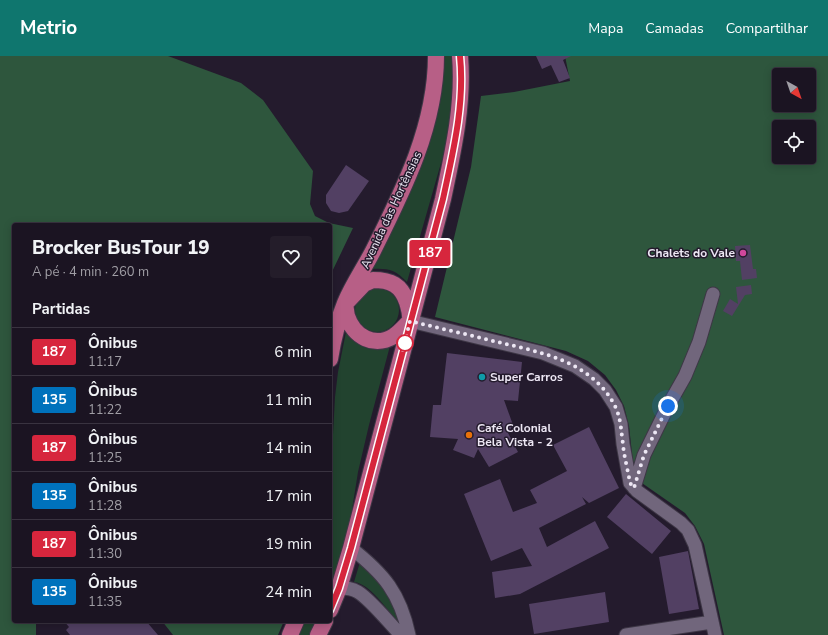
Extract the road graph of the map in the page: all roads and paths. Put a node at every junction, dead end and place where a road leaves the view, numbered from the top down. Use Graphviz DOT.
graph roads {
  1 [pos="436,56"];
  2 [pos="460,56"];
  3 [pos="713,294"];
  4 [pos="345,304"];
  5 [pos="410,321"];
  6 [pos="332,346"];
  7 [pos="634,488"];
  8 [pos="351,548"];
  9 [pos="339,588"];
  10 [pos="332,605"];
  11 [pos="712,622"];
  12 [pos="295,623"];
  13 [pos="324,623"];
  14 [pos="290,635"];
  15 [pos="318,635"];
  16 [pos="401,635"];
  17 [pos="409,635"];
  18 [pos="626,635"];
  19 [pos="715,635"];
  1 -- 4 [label="main road, Avenida das Hortênsias"];
  2 -- 5 [label="main road"];
  3 -- 7 [label="street"];
  4 -- 5 [label="main road"];
  4 -- 5 [label="main road"];
  4 -- 6 [label="main road, Avenida das Hortênsias"];
  5 -- 7 [label="street"];
  5 -- 8 [label="main road"];
  7 -- 11 [label="street"];
  8 -- 9 [label="main road"];
  8 -- 17 [label="street"];
  9 -- 10 [label="main road"];
  9 -- 16 [label="street"];
  11 -- 18 [label="street"];
  11 -- 19 [label="street"];
  12 -- 14 [label="main road"];
  13 -- 15 [label="main road"];
}
